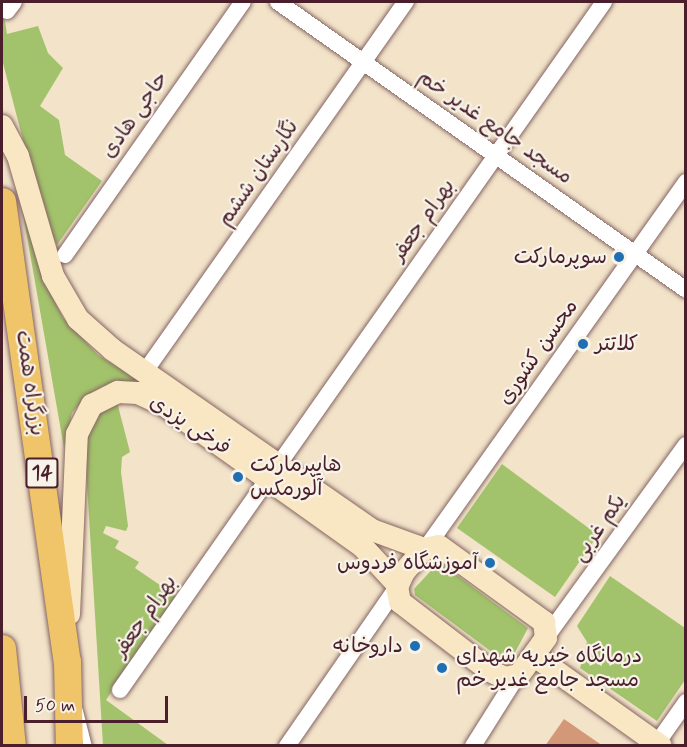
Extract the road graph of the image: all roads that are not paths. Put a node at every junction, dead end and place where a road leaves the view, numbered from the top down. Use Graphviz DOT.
graph roads {
  1 [pos="243,2"];
  2 [pos="278,2"];
  3 [pos="406,2"];
  4 [pos="604,2"];
  5 [pos="363,62"];
  6 [pos="2,126"];
  7 [pos="495,155"];
  8 [pos="686,182"];
  9 [pos="2,201"];
  10 [pos="634,254"];
  11 [pos="65,255"];
  12 [pos="686,290"];
  13 [pos="146,370"];
  14 [pos="686,444"];
  15 [pos="274,471"];
  16 [pos="425,548"];
  17 [pos="397,586"];
  18 [pos="547,636"];
  19 [pos="2,648"];
  20 [pos="536,657"];
  21 [pos="67,661"];
  22 [pos="517,676"];
  23 [pos="120,690"];
  24 [pos="686,702"];
  25 [pos="658,744"];
  26 [pos="12,746"];
  27 [pos="69,746"];
  28 [pos="88,746"];
  29 [pos="287,746"];
  30 [pos="473,746"];
  1 -- 11 [label="street, حاجی هادی"];
  2 -- 5 [label="street, مسجد جامع غدیر خم"];
  3 -- 5 [label="street, نگارستان ششم"];
  4 -- 7 [label="street, بهرام جعفر"];
  5 -- 7 [label="street, مسجد جامع غدیر خم"];
  5 -- 13 [label="street, نگارستان ششم"];
  6 -- 13 [label="main road, فرخی یزدی"];
  7 -- 10 [label="street, مسجد جامع غدیر خم"];
  7 -- 15 [label="street, بهرام جعفر"];
  8 -- 10 [label="street, محسن کشوری"];
  9 -- 21 [label="highway, بزرگراه همت / 14"];
  10 -- 12 [label="street, مسجد جامع غدیر خم"];
  10 -- 16 [label="street, محسن کشوری"];
  13 -- 15 [label="main road, فرخی یزدی"];
  14 -- 18 [label="street, یکم غربی"];
  15 -- 16 [label="main road, فرخی یزدی"];
  15 -- 17 [label="main road, فرخی یزدی"];
  15 -- 21 [label="main road, فرخی یزدی"];
  15 -- 23 [label="street, بهرام جعفر"];
  16 -- 17 [label="main road"];
  16 -- 18 [label="main road, فرخی یزدی"];
  17 -- 22 [label="main road, فرخی یزدی"];
  17 -- 29 [label="street"];
  18 -- 20 [label="main road"];
  19 -- 26 [label="highway"];
  20 -- 22 [label="main road"];
  20 -- 25 [label="main road"];
  21 -- 27 [label="highway, بزرگراه همت / 14"];
  21 -- 28 [label="lane"];
  22 -- 30 [label="street"];
  24 -- 25 [label="street"];
}
